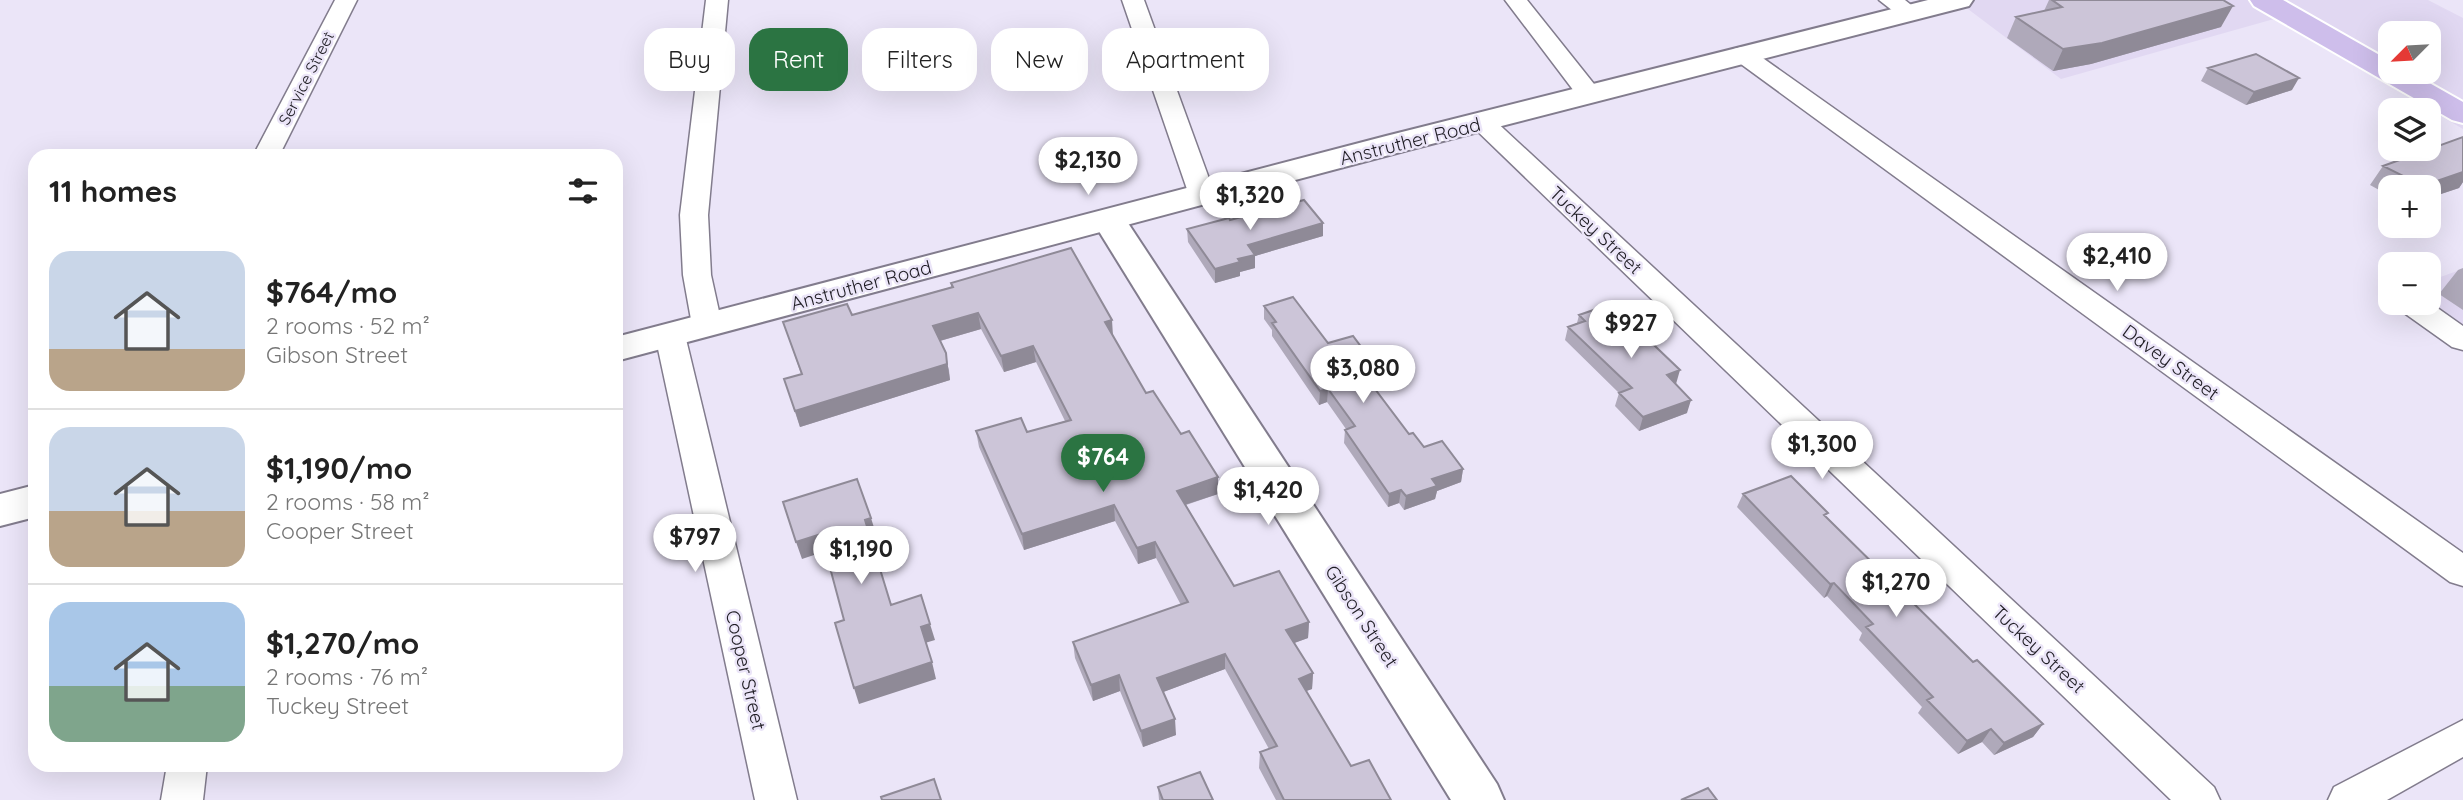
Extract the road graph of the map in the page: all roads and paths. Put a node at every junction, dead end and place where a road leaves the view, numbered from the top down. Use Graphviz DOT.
graph roads {
  1 [pos="346,0"];
  2 [pos="717,0"];
  3 [pos="1133,0"];
  4 [pos="1516,0"];
  5 [pos="1961,0"];
  6 [pos="2263,0"];
  7 [pos="2287,0"];
  8 [pos="1900,6"];
  9 [pos="2378,52"];
  10 [pos="1742,54"];
  11 [pos="2434,84"];
  12 [pos="1589,94"];
  13 [pos="2463,100"];
  14 [pos="2463,114"];
  15 [pos="1482,122"];
  16 [pos="270,149"];
  17 [pos="1202,195"];
  18 [pos="1109,220"];
  19 [pos="2427,315"];
  20 [pos="707,325"];
  21 [pos="670,335"];
  22 [pos="2463,340"];
  23 [pos="623,347"];
  24 [pos="28,503"];
  25 [pos="0,510"];
  26 [pos="2463,572"];
  27 [pos="2463,737"];
  28 [pos="186,772"];
  29 [pos="182,800"];
  30 [pos="776,800"];
  31 [pos="1479,800"];
  32 [pos="2199,800"];
  33 [pos="2349,800"];
  1 -- 16 [label="street, Service Street"];
  2 -- 20 [label="street"];
  3 -- 17 [label="street"];
  4 -- 12 [label="street"];
  5 -- 8 [label="main road, Anstruther Road"];
  6 -- 14 [label="main road"];
  7 -- 9 [label="main road"];
  8 -- 10 [label="main road, Anstruther Road"];
  10 -- 12 [label="main road, Anstruther Road"];
  10 -- 26 [label="street, Davey Street"];
  11 -- 13 [label="main road"];
  12 -- 15 [label="main road, Anstruther Road"];
  15 -- 17 [label="main road, Anstruther Road"];
  15 -- 32 [label="street, Tuckey Street"];
  17 -- 18 [label="main road, Anstruther Road"];
  18 -- 20 [label="main road, Anstruther Road"];
  18 -- 31 [label="main road, Gibson Street"];
  19 -- 22 [label="street"];
  20 -- 21 [label="main road, Anstruther Road"];
  21 -- 23 [label="main road, Anstruther Road"];
  21 -- 30 [label="street, Cooper Street"];
  24 -- 25 [label="main road"];
  27 -- 33 [label="street"];
  28 -- 29 [label="street"];
}
